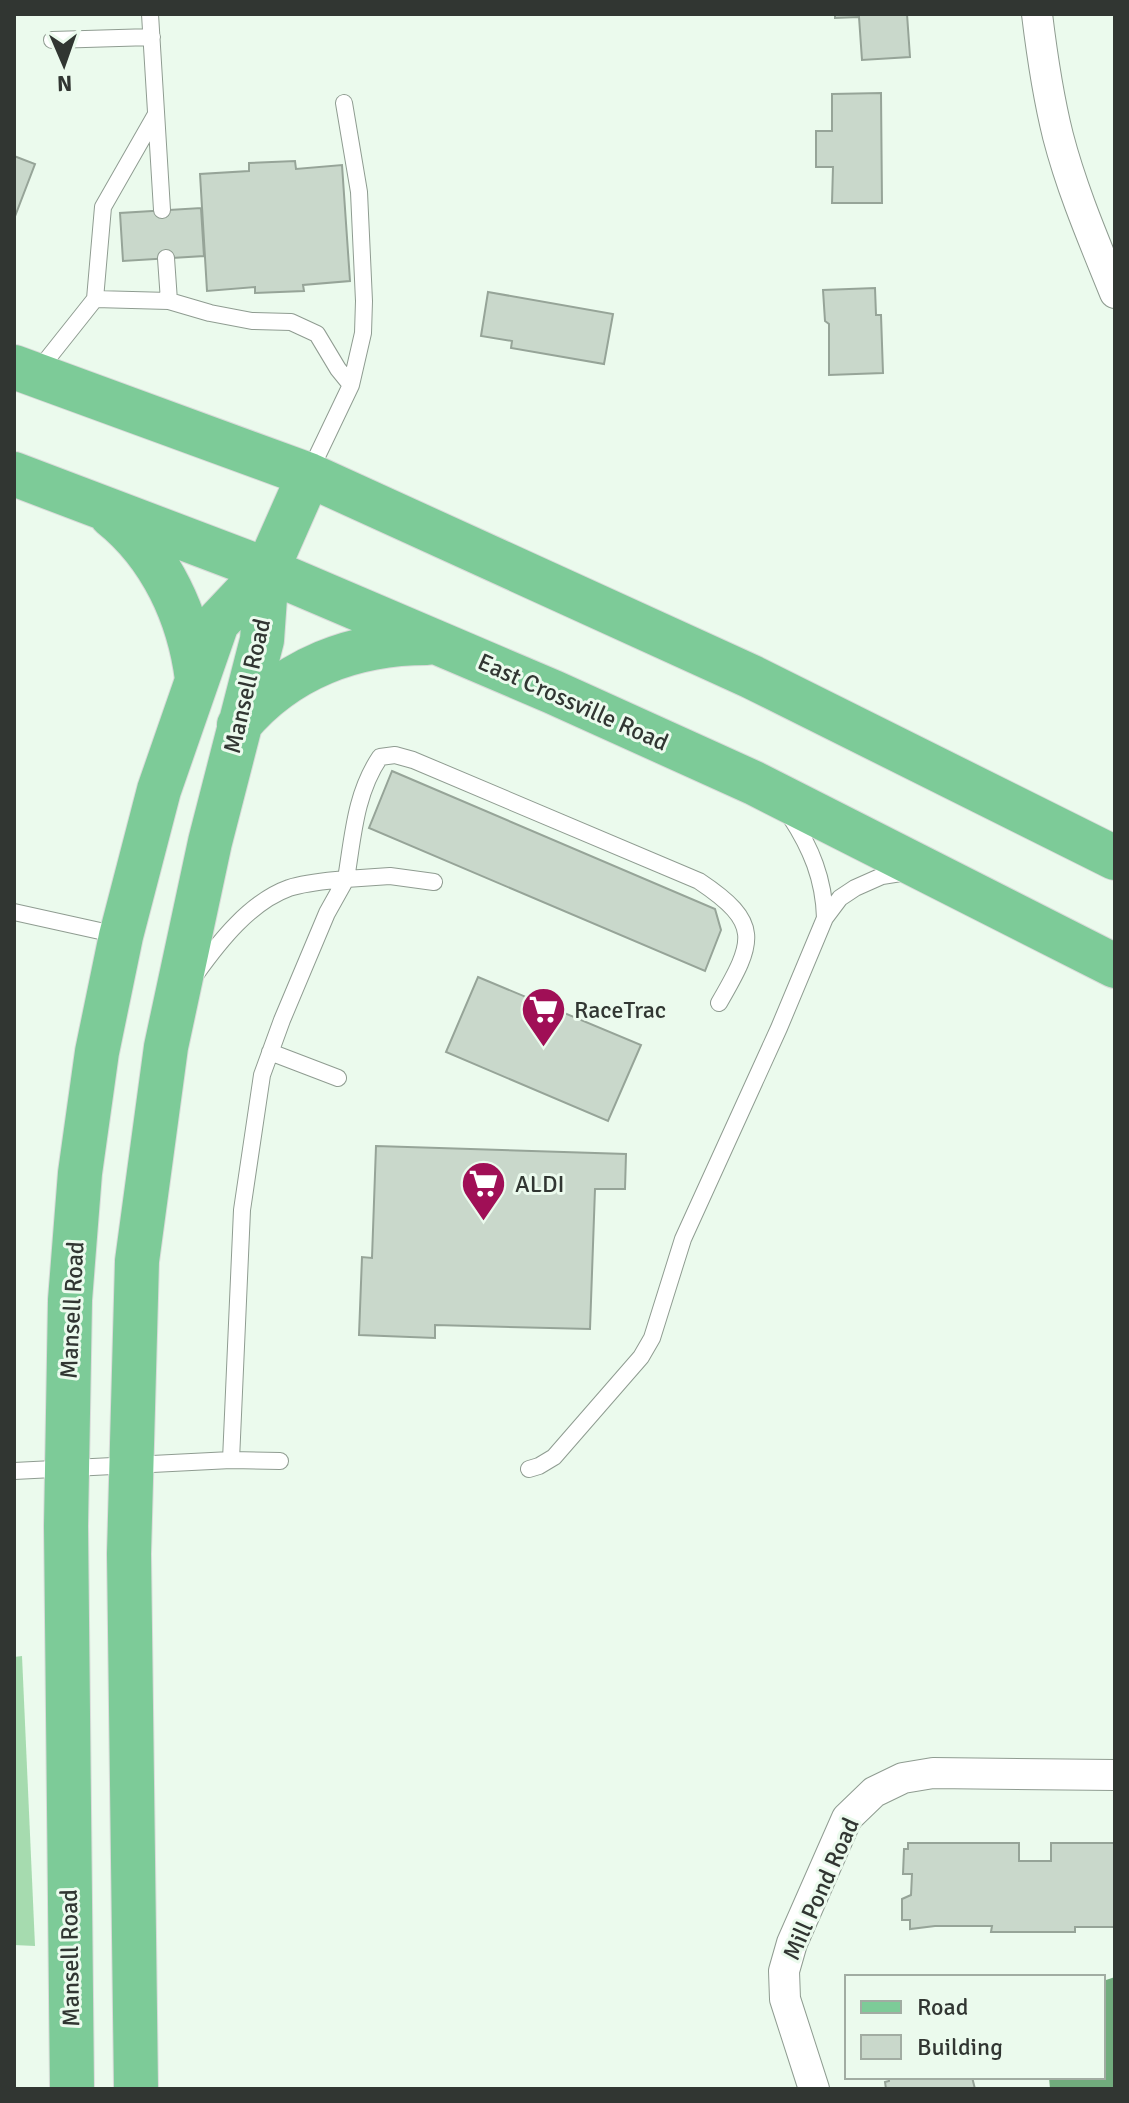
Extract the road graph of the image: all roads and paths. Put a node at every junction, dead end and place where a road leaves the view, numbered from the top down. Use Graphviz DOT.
graph roads {
  1 [pos="150,14"];
  2 [pos="1037,14"];
  3 [pos="152,37"];
  4 [pos="52,40"];
  5 [pos="344,103"];
  6 [pos="155,116"];
  7 [pos="162,210"];
  8 [pos="166,258"];
  9 [pos="1115,293"];
  10 [pos="95,299"];
  11 [pos="169,301"];
  12 [pos="25,371"];
  13 [pos="351,385"];
  14 [pos="14,474"];
  15 [pos="309,475"];
  16 [pos="103,508"];
  17 [pos="267,570"];
  18 [pos="437,643"];
  19 [pos="197,679"];
  20 [pos="239,725"];
  21 [pos="754,783"];
  22 [pos="1115,858"];
  23 [pos="927,871"];
  24 [pos="346,879"];
  25 [pos="434,882"];
  26 [pos="14,912"];
  27 [pos="825,918"];
  28 [pos="121,936"];
  29 [pos="1115,966"];
  30 [pos="719,1003"];
  31 [pos="175,1005"];
  32 [pos="270,1052"];
  33 [pos="338,1078"];
  34 [pos="231,1460"];
  35 [pos="280,1461"];
  36 [pos="129,1464"];
  37 [pos="67,1469"];
  38 [pos="529,1469"];
  39 [pos="14,1471"];
  40 [pos="1115,1775"];
  41 [pos="72,2089"];
  42 [pos="136,2089"];
  43 [pos="814,2089"];
  1 -- 3 [label="lane"];
  2 -- 9 [label="street"];
  3 -- 4 [label="lane"];
  3 -- 6 [label="lane"];
  5 -- 13 [label="lane"];
  6 -- 7 [label="lane"];
  6 -- 10 [label="lane"];
  8 -- 11 [label="lane"];
  10 -- 11 [label="lane"];
  10 -- 12 [label="lane"];
  11 -- 13 [label="lane"];
  12 -- 15 [label="main road"];
  13 -- 15 [label="lane"];
  14 -- 16 [label="main road, East Crossville Road"];
  15 -- 17 [label="main road, Mansell Road"];
  15 -- 22 [label="main road"];
  16 -- 17 [label="main road, East Crossville Road"];
  16 -- 19 [label="main road"];
  17 -- 18 [label="main road, East Crossville Road"];
  17 -- 19 [label="main road, Mansell Road"];
  17 -- 20 [label="main road, Mansell Road"];
  18 -- 20 [label="main road"];
  18 -- 21 [label="main road, East Crossville Road"];
  19 -- 28 [label="main road, Mansell Road"];
  20 -- 31 [label="main road, Mansell Road"];
  21 -- 23 [label="main road, East Crossville Road"];
  21 -- 27 [label="lane"];
  23 -- 27 [label="lane"];
  23 -- 29 [label="main road, East Crossville Road"];
  24 -- 25 [label="lane"];
  24 -- 30 [label="lane"];
  24 -- 31 [label="lane"];
  24 -- 32 [label="lane"];
  26 -- 28 [label="lane"];
  27 -- 38 [label="lane"];
  28 -- 37 [label="main road, Mansell Road"];
  31 -- 36 [label="main road, Mansell Road"];
  32 -- 33 [label="lane"];
  32 -- 34 [label="lane"];
  34 -- 35 [label="lane"];
  34 -- 36 [label="lane"];
  36 -- 37 [label="lane"];
  36 -- 42 [label="main road, Mansell Road"];
  37 -- 39 [label="lane"];
  37 -- 41 [label="main road, Mansell Road"];
  40 -- 43 [label="street, Mill Pond Road"];
}
